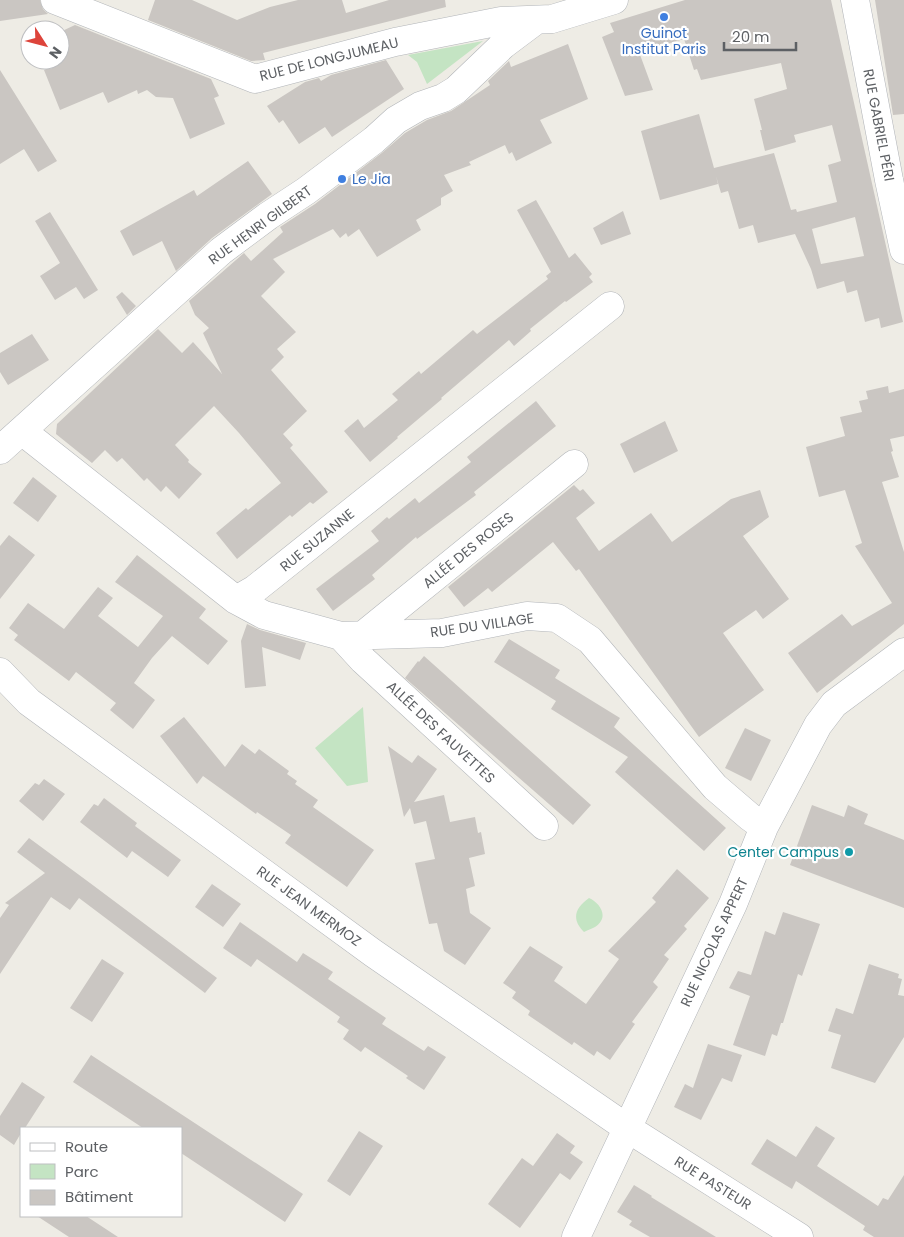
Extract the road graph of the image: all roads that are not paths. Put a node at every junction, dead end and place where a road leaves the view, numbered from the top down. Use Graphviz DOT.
graph roads {
  1 [pos="55,0"];
  2 [pos="614,0"];
  3 [pos="855,0"];
  4 [pos="535,21"];
  5 [pos="904,250"];
  6 [pos="610,306"];
  7 [pos="22,430"];
  8 [pos="0,450"];
  9 [pos="574,464"];
  10 [pos="236,600"];
  11 [pos="351,636"];
  12 [pos="904,652"];
  13 [pos="0,672"];
  14 [pos="544,826"];
  15 [pos="764,827"];
  16 [pos="627,1128"];
  17 [pos="576,1237"];
  18 [pos="799,1237"];
  1 -- 4 [label="street, RUE DE LONGJUMEAU"];
  2 -- 4 [label="street, RUE DE LONGJUMEAU"];
  3 -- 5 [label="street, RUE GABRIEL PÉRI"];
  4 -- 7 [label="street, RUE HENRI GILBERT"];
  6 -- 10 [label="street, RUE SUZANNE"];
  7 -- 8 [label="street, RUE HENRI GILBERT"];
  7 -- 10 [label="street"];
  9 -- 11 [label="street, ALLÉE DES ROSES"];
  10 -- 11 [label="street, RUE DU VILLAGE"];
  11 -- 14 [label="street, ALLÉE DES FAUVETTES"];
  11 -- 15 [label="street, RUE DU VILLAGE"];
  12 -- 15 [label="street, RUE NICOLAS APPERT"];
  13 -- 16 [label="street, RUE JEAN MERMOZ"];
  15 -- 16 [label="street, RUE NICOLAS APPERT"];
  16 -- 17 [label="street, RUE NICOLAS APPERT"];
  16 -- 18 [label="street, RUE PASTEUR"];
}
